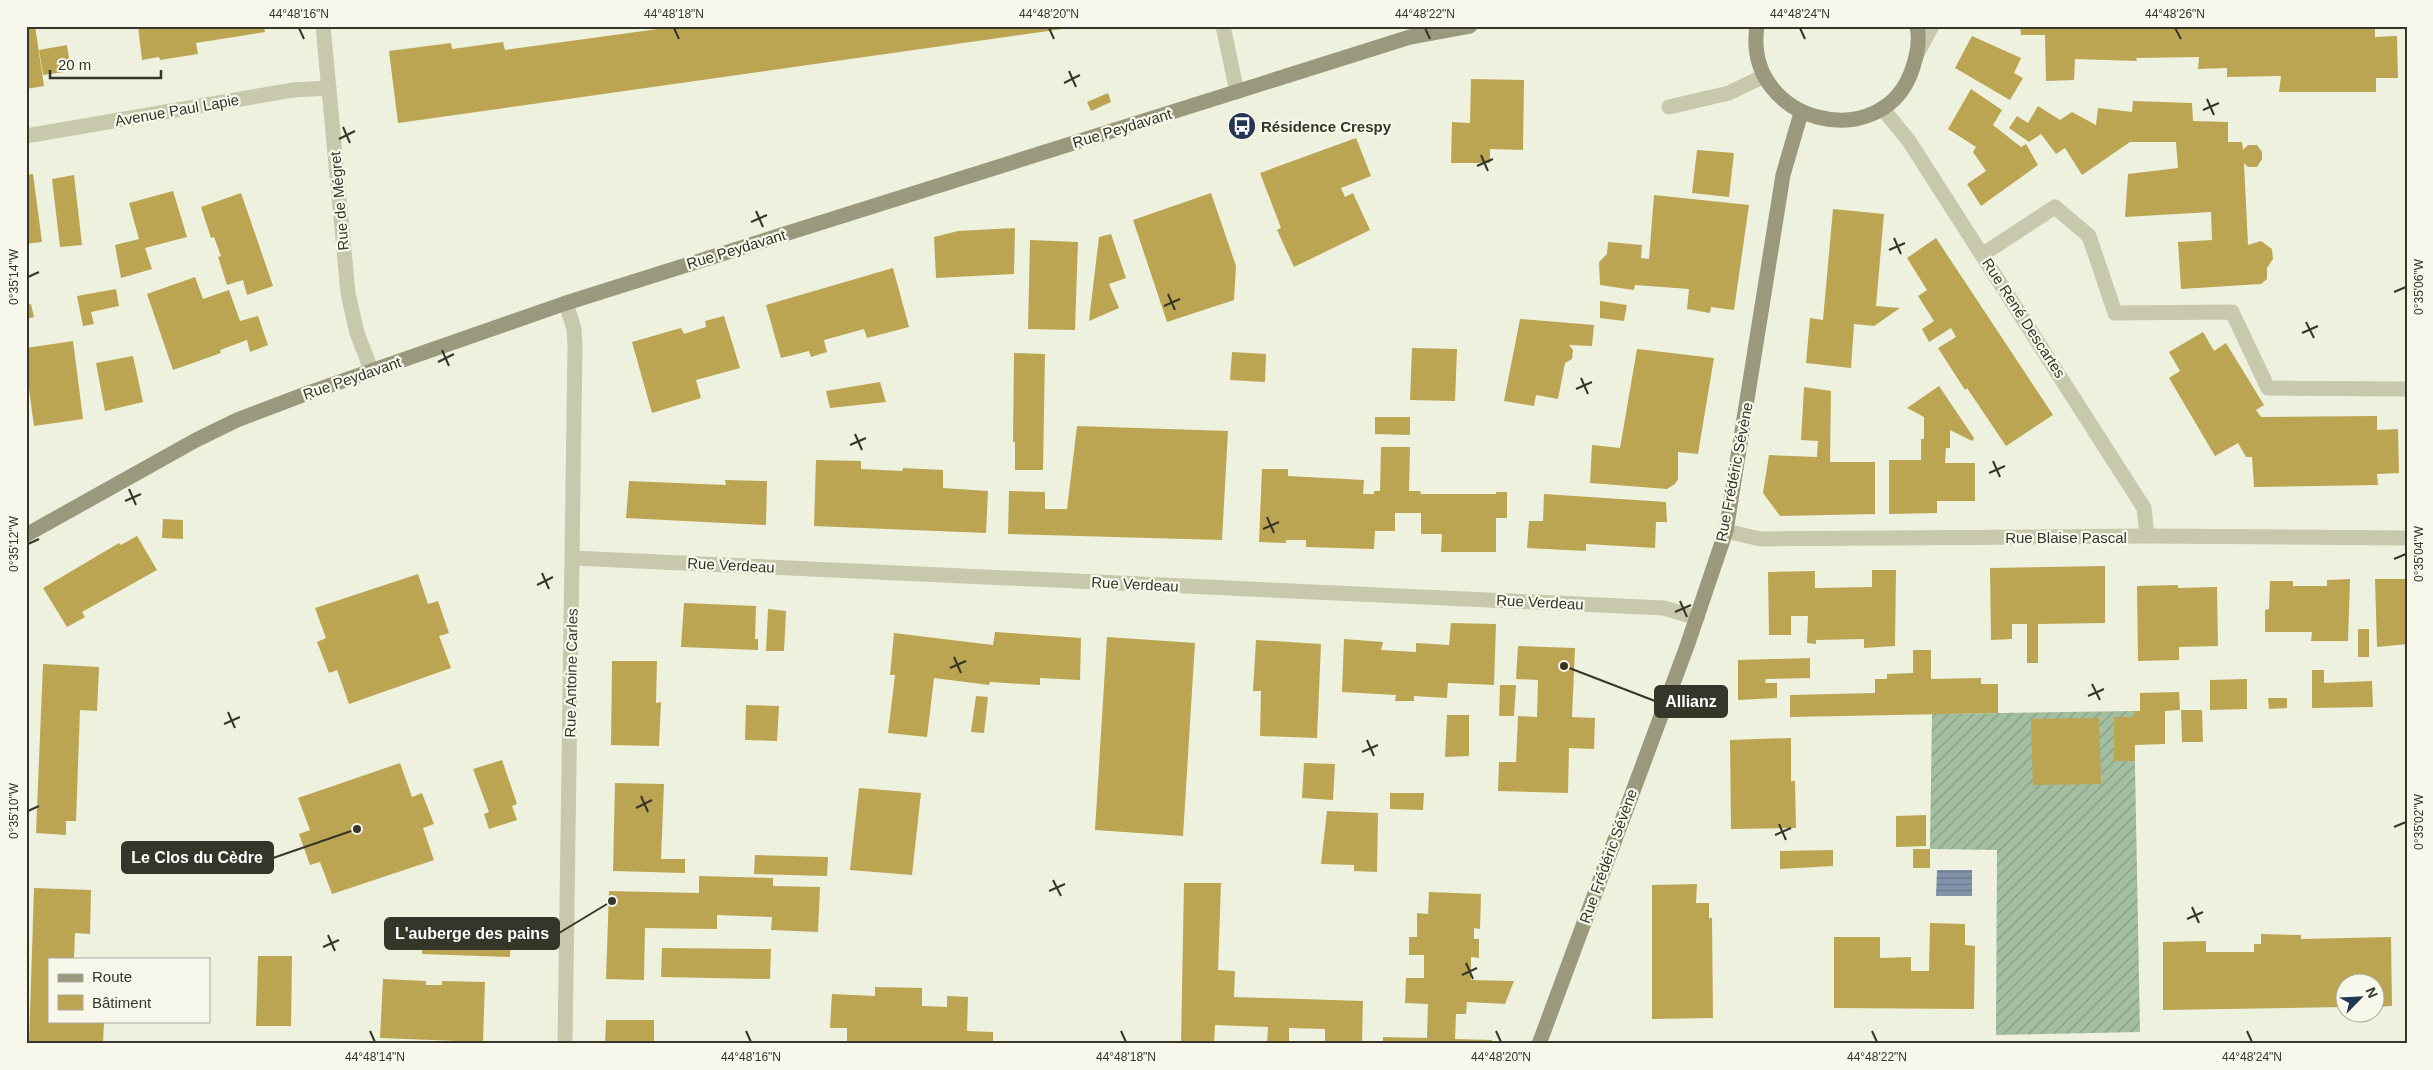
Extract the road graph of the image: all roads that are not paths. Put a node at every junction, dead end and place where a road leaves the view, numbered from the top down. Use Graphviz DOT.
graph roads {
  1 [pos="323,26"];
  2 [pos="1223,26"];
  3 [pos="1470,26"];
  4 [pos="1757,26"];
  5 [pos="1917,26"];
  6 [pos="1932,26"];
  7 [pos="1917,54"];
  8 [pos="1764,76"];
  9 [pos="329,88"];
  10 [pos="1237,92"];
  11 [pos="1669,106"];
  12 [pos="1882,108"];
  13 [pos="1801,113"];
  14 [pos="26,136"];
  15 [pos="1983,254"];
  16 [pos="566,303"];
  17 [pos="372,372"];
  18 [pos="2407,389"];
  19 [pos="1726,531"];
  20 [pos="26,535"];
  21 [pos="2147,536"];
  22 [pos="2407,538"];
  23 [pos="573,558"];
  24 [pos="1697,618"];
  25 [pos="565,1044"];
  26 [pos="1539,1044"];
  1 -- 9 [label="street, Rue de Mégret"];
  2 -- 10 [label="street"];
  3 -- 10 [label="street, Rue Peydavant"];
  4 -- 8 [label="street"];
  5 -- 7 [label="street"];
  6 -- 7 [label="street"];
  7 -- 12 [label="street"];
  8 -- 11 [label="street"];
  8 -- 13 [label="street"];
  9 -- 14 [label="street, Avenue Paul Lapie"];
  9 -- 17 [label="street, Rue de Mégret"];
  10 -- 16 [label="street, Rue Peydavant"];
  12 -- 13 [label="street"];
  12 -- 15 [label="street, Rue René Descartes"];
  13 -- 19 [label="street, Rue Frédéric Sévène"];
  15 -- 18 [label="street"];
  15 -- 21 [label="street, Rue René Descartes"];
  16 -- 17 [label="street, Rue Peydavant"];
  16 -- 23 [label="street, Rue Antoine Carles"];
  17 -- 20 [label="street, Rue Peydavant"];
  19 -- 21 [label="street, Rue Blaise Pascal"];
  19 -- 24 [label="street, Rue Frédéric Sévène"];
  21 -- 22 [label="street, Rue Blaise Pascal"];
  23 -- 24 [label="street, Rue Verdeau"];
  23 -- 25 [label="street, Rue Antoine Carles"];
  24 -- 26 [label="street, Rue Frédéric Sévène"];
}
